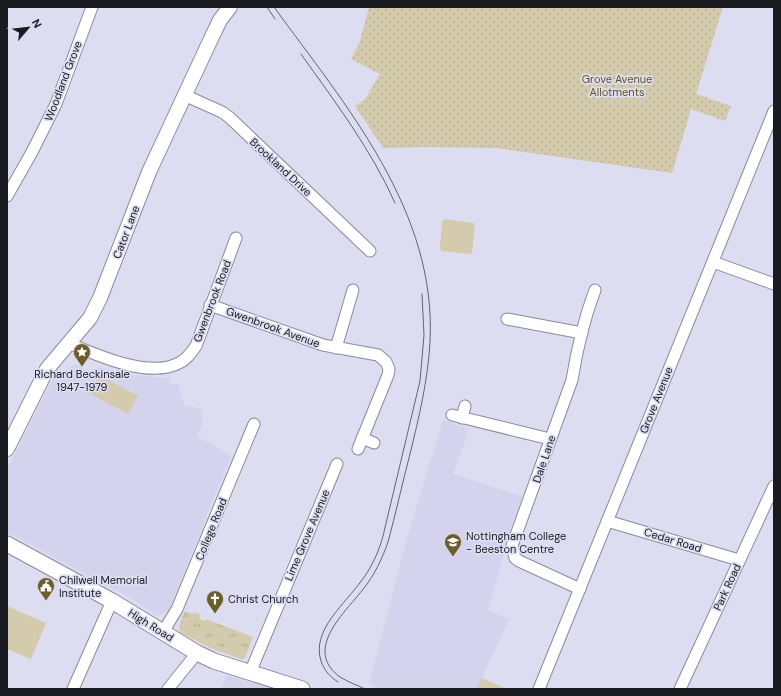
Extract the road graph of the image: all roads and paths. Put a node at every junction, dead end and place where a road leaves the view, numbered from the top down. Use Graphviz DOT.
graph roads {
  1 [pos="92,7"];
  2 [pos="230,7"];
  3 [pos="184,95"];
  4 [pos="774,111"];
  5 [pos="7,196"];
  6 [pos="236,238"];
  7 [pos="370,251"];
  8 [pos="713,262"];
  9 [pos="774,284"];
  10 [pos="353,290"];
  11 [pos="595,290"];
  12 [pos="210,305"];
  13 [pos="507,319"];
  14 [pos="582,333"];
  15 [pos="68,343"];
  16 [pos="336,348"];
  17 [pos="465,406"];
  18 [pos="254,424"];
  19 [pos="362,438"];
  20 [pos="550,439"];
  21 [pos="374,443"];
  22 [pos="7,449"];
  23 [pos="358,449"];
  24 [pos="337,464"];
  25 [pos="774,486"];
  26 [pos="607,521"];
  27 [pos="7,544"];
  28 [pos="739,560"];
  29 [pos="580,589"];
  30 [pos="112,601"];
  31 [pos="163,632"];
  32 [pos="197,653"];
  33 [pos="250,673"];
  34 [pos="73,689"];
  35 [pos="168,689"];
  36 [pos="301,689"];
  37 [pos="539,689"];
  38 [pos="680,689"];
  1 -- 5 [label="street, Woodland Grove"];
  2 -- 3 [label="street, Cator Lane"];
  3 -- 7 [label="street, Brookland Drive"];
  3 -- 15 [label="street, Cator Lane"];
  4 -- 8 [label="street, Grove Avenue"];
  6 -- 12 [label="street, Gwenbrook Road"];
  8 -- 9 [label="street"];
  8 -- 26 [label="street, Grove Avenue"];
  10 -- 16 [label="street"];
  11 -- 14 [label="street, Dale Lane"];
  12 -- 15 [label="street, Gwenbrook Road"];
  12 -- 16 [label="street, Gwenbrook Avenue"];
  13 -- 14 [label="street"];
  14 -- 20 [label="street, Dale Lane"];
  15 -- 22 [label="street, Cator Lane"];
  16 -- 19 [label="street, Gwenbrook Avenue"];
  17 -- 20 [label="street"];
  18 -- 31 [label="street, College Road"];
  19 -- 21 [label="street"];
  19 -- 23 [label="street, Gwenbrook Avenue"];
  20 -- 29 [label="street, Dale Lane"];
  24 -- 33 [label="street, Lime Grove Avenue"];
  25 -- 28 [label="street, Park Road"];
  26 -- 28 [label="street, Cedar Road"];
  26 -- 29 [label="street, Grove Avenue"];
  27 -- 30 [label="main road, High Road"];
  28 -- 38 [label="street, Park Road"];
  29 -- 37 [label="street, Grove Avenue"];
  30 -- 31 [label="main road, High Road"];
  30 -- 34 [label="street"];
  31 -- 32 [label="main road, High Road"];
  32 -- 33 [label="main road, High Road"];
  32 -- 35 [label="street"];
  33 -- 36 [label="main road, High Road"];
}
